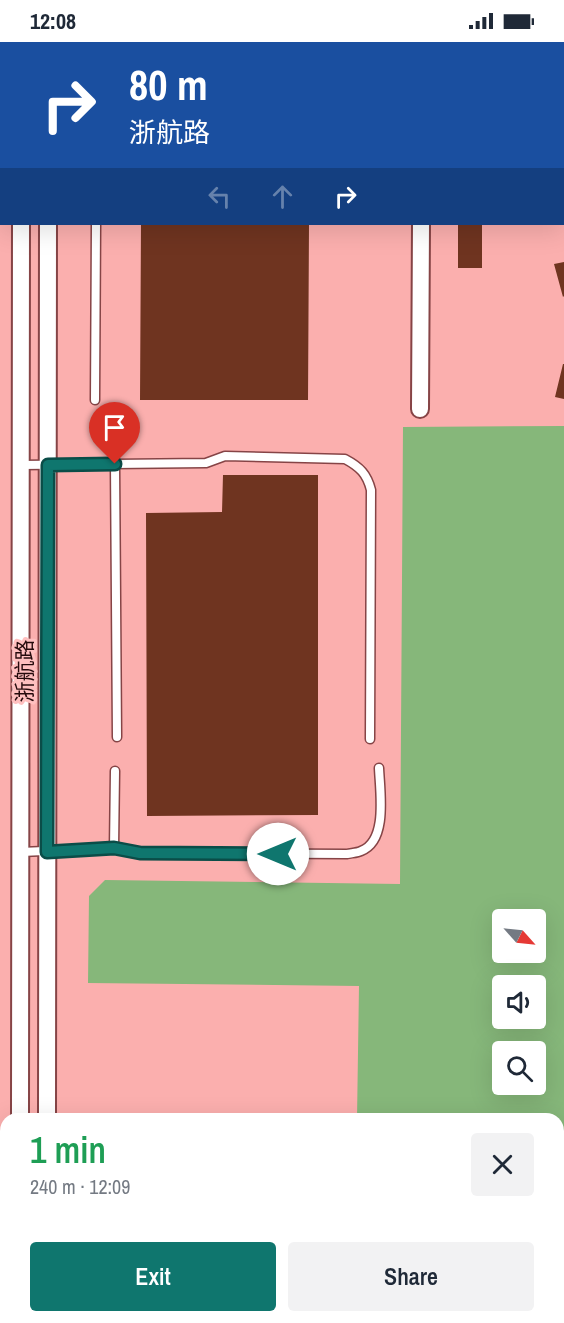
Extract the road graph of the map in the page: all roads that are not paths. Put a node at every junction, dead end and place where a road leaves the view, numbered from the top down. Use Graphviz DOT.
graph roads {
  1 [pos="21,225"];
  2 [pos="48,225"];
  3 [pos="96,225"];
  4 [pos="421,225"];
  5 [pos="94,400"];
  6 [pos="420,409"];
  7 [pos="115,464"];
  8 [pos="21,465"];
  9 [pos="48,465"];
  10 [pos="117,737"];
  11 [pos="369,739"];
  12 [pos="379,768"];
  13 [pos="115,771"];
  14 [pos="114,848"];
  15 [pos="21,852"];
  16 [pos="47,852"];
  17 [pos="21,1113"];
  18 [pos="47,1113"];
  1 -- 8 [label="street, 浙航路"];
  2 -- 9 [label="street, 浙航路"];
  3 -- 5 [label="lane"];
  4 -- 6 [label="street"];
  7 -- 9 [label="lane"];
  7 -- 10 [label="lane"];
  7 -- 11 [label="lane"];
  8 -- 9 [label="lane"];
  8 -- 15 [label="street, 浙航路"];
  9 -- 16 [label="street, 浙航路"];
  12 -- 14 [label="lane"];
  13 -- 14 [label="lane"];
  14 -- 16 [label="lane"];
  15 -- 16 [label="lane"];
  15 -- 17 [label="street, 浙航路"];
  16 -- 18 [label="street, 浙航路"];
}
